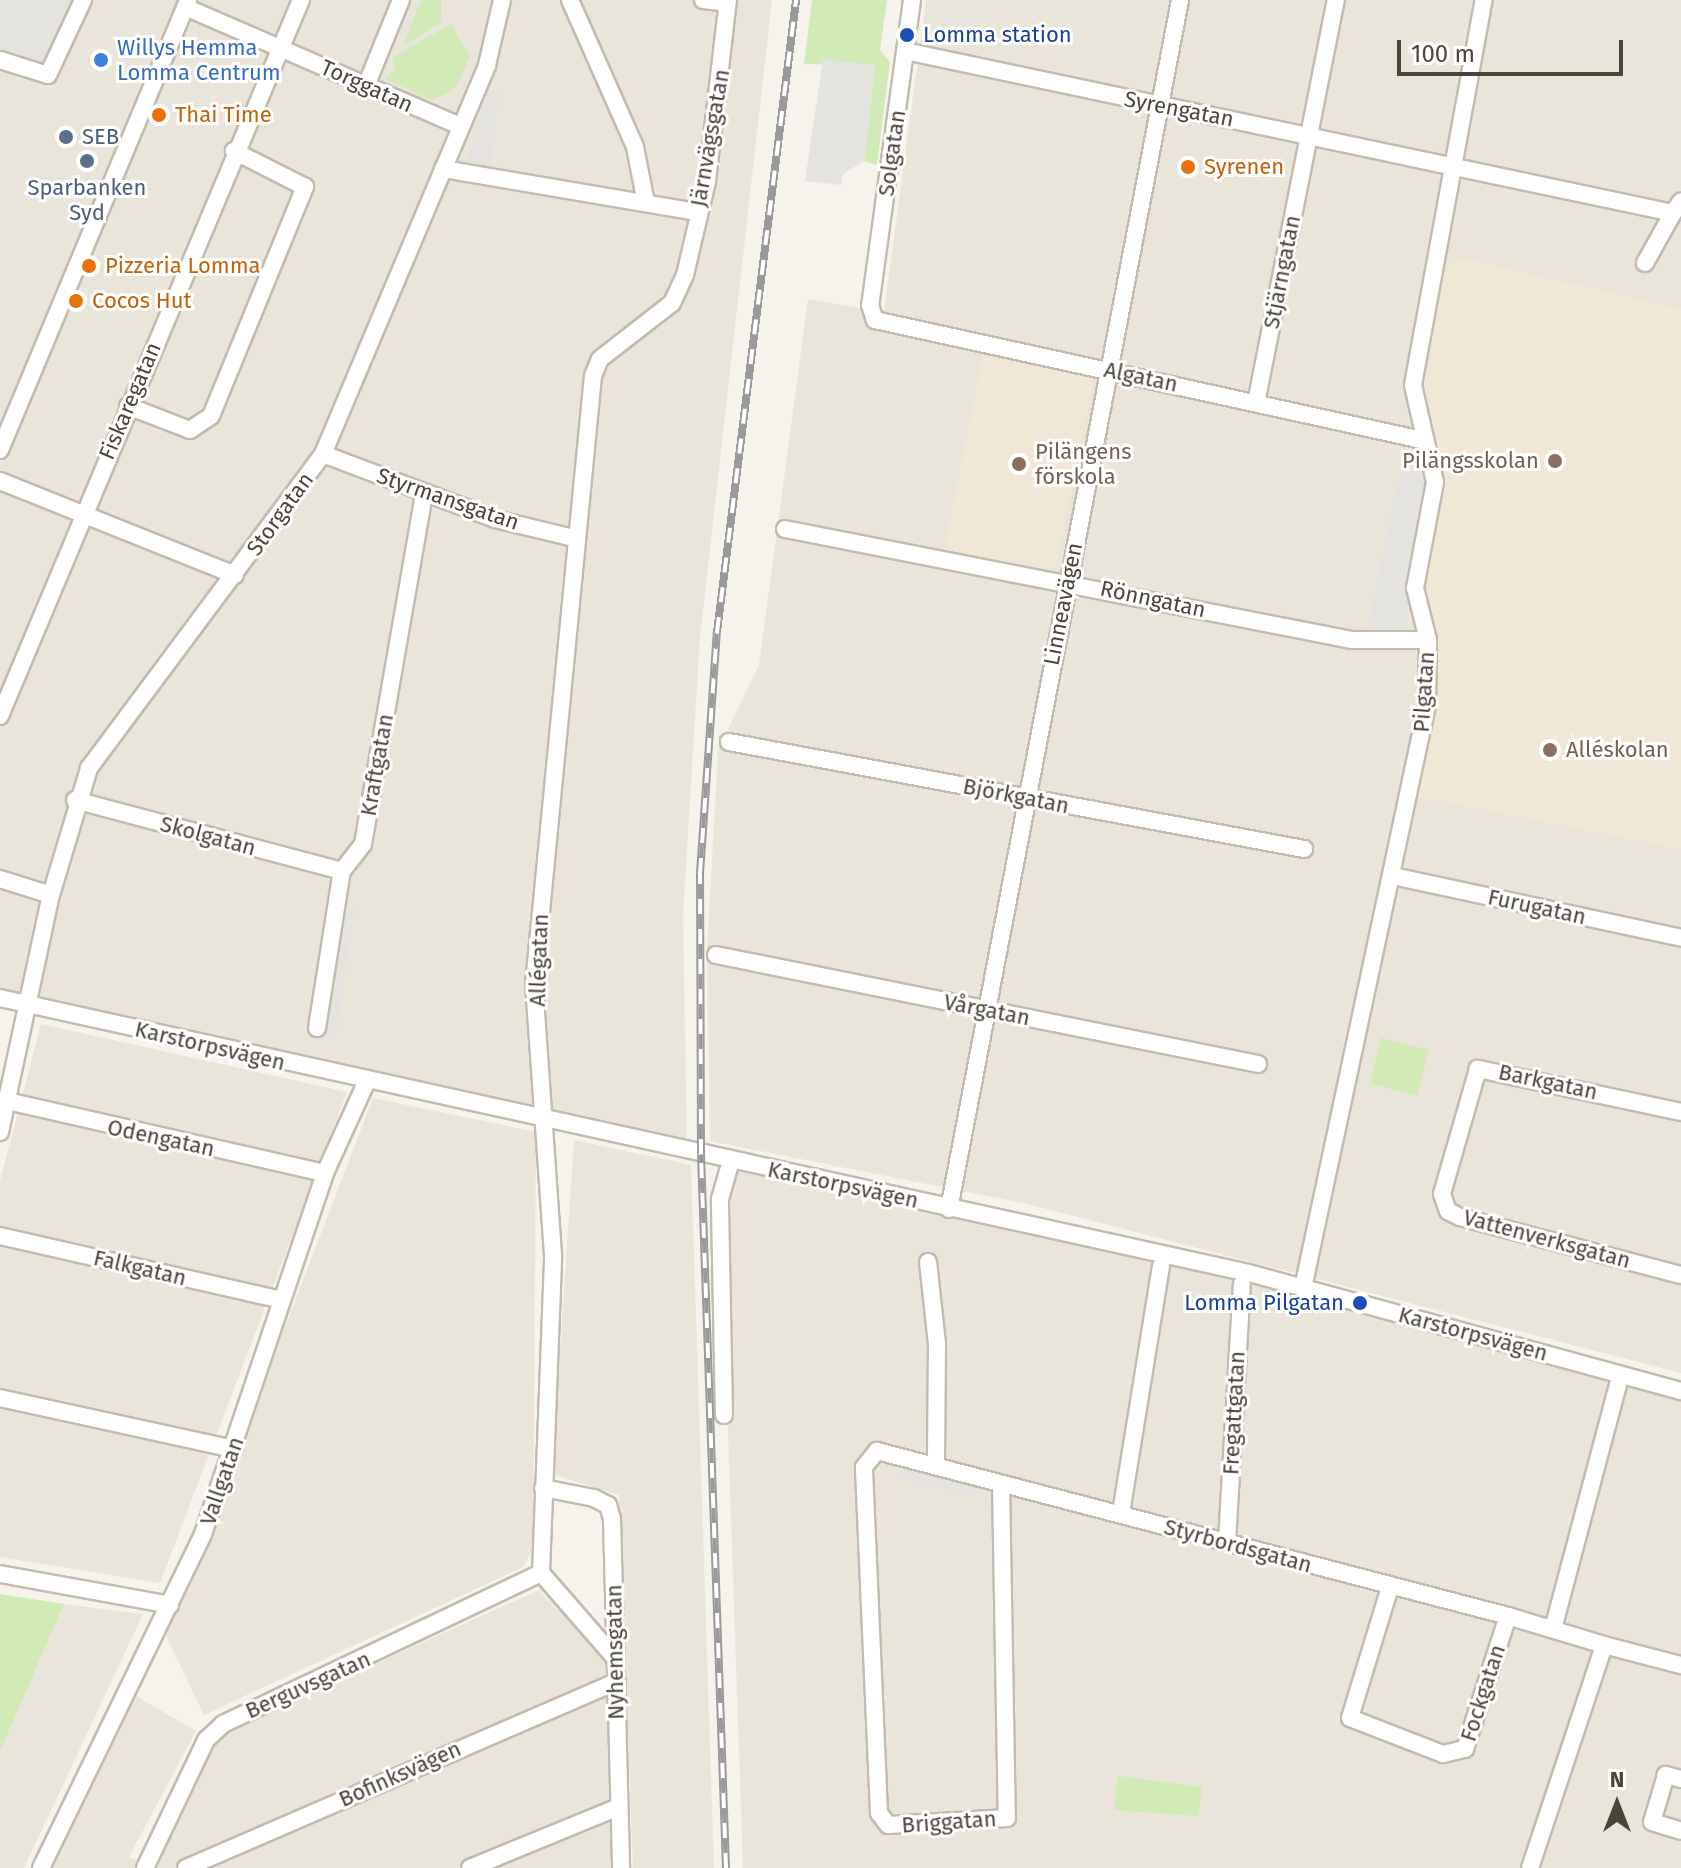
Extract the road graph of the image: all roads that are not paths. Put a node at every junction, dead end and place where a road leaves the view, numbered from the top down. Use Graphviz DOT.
graph roads {
  1 [pos="83,0"];
  2 [pos="301,0"];
  3 [pos="401,0"];
  4 [pos="502,0"];
  5 [pos="570,0"];
  6 [pos="703,0"];
  7 [pos="912,0"];
  8 [pos="1180,0"];
  9 [pos="1336,0"];
  10 [pos="1484,0"];
  11 [pos="728,2"];
  12 [pos="186,4"];
  13 [pos="281,48"];
  14 [pos="905,51"];
  15 [pos="0,60"];
  16 [pos="366,86"];
  17 [pos="1160,106"];
  18 [pos="460,126"];
  19 [pos="1309,134"];
  20 [pos="234,151"];
  21 [pos="1453,163"];
  22 [pos="443,169"];
  23 [pos="646,203"];
  24 [pos="1677,207"];
  25 [pos="698,212"];
  26 [pos="1645,263"];
  27 [pos="685,275"];
  28 [pos="870,305"];
  29 [pos="1108,369"];
  30 [pos="1256,403"];
  31 [pos="128,406"];
  32 [pos="1422,440"];
  33 [pos="0,450"];
  34 [pos="323,454"];
  35 [pos="0,481"];
  36 [pos="424,493"];
  37 [pos="81,514"];
  38 [pos="785,529"];
  39 [pos="574,538"];
  40 [pos="235,575"];
  41 [pos="1068,582"];
  42 [pos="1428,640"];
  43 [pos="0,716"];
  44 [pos="729,742"];
  45 [pos="1026,798"];
  46 [pos="75,800"];
  47 [pos="1304,849"];
  48 [pos="342,871"];
  49 [pos="1393,876"];
  50 [pos="0,879"];
  51 [pos="51,895"];
  52 [pos="1681,938"];
  53 [pos="716,955"];
  54 [pos="0,998"];
  55 [pos="28,1005"];
  56 [pos="986,1009"];
  57 [pos="317,1028"];
  58 [pos="1258,1064"];
  59 [pos="367,1081"];
  60 [pos="5,1100"];
  61 [pos="1681,1112"];
  62 [pos="544,1120"];
  63 [pos="1458,1130"];
  64 [pos="0,1132"];
  65 [pos="731,1161"];
  66 [pos="325,1173"];
  67 [pos="949,1209"];
  68 [pos="0,1236"];
  69 [pos="928,1262"];
  70 [pos="1161,1266"];
  71 [pos="1681,1275"];
  72 [pos="1242,1284"];
  73 [pos="1303,1288"];
  74 [pos="281,1300"];
  75 [pos="1618,1385"];
  76 [pos="1681,1391"];
  77 [pos="0,1398"];
  78 [pos="724,1415"];
  79 [pos="234,1449"];
  80 [pos="872,1453"];
  81 [pos="936,1466"];
  82 [pos="1001,1484"];
  83 [pos="543,1488"];
  84 [pos="1121,1513"];
  85 [pos="1227,1542"];
  86 [pos="541,1573"];
  87 [pos="0,1574"];
  88 [pos="1390,1587"];
  89 [pos="170,1605"];
  90 [pos="1508,1616"];
  91 [pos="1553,1629"];
  92 [pos="1604,1645"];
  93 [pos="615,1658"];
  94 [pos="1681,1665"];
  95 [pos="616,1682"];
  96 [pos="1681,1779"];
  97 [pos="619,1807"];
  98 [pos="1681,1831"];
  99 [pos="41,1868"];
  100 [pos="145,1868"];
  101 [pos="186,1868"];
  102 [pos="470,1868"];
  103 [pos="621,1868"];
  104 [pos="1530,1868"];
  1 -- 15 [label="street"];
  2 -- 13 [label="street, Fiskaregatan"];
  3 -- 16 [label="street"];
  4 -- 18 [label="street, Storgatan"];
  5 -- 23 [label="street"];
  6 -- 11 [label="street"];
  7 -- 14 [label="street, Solgatan"];
  8 -- 17 [label="street, Linneavägen"];
  9 -- 19 [label="street, Stjärngatan"];
  10 -- 21 [label="street, Pilgatan"];
  11 -- 25 [label="street, Järnvägsgatan"];
  12 -- 13 [label="street, Torggatan"];
  12 -- 33 [label="street"];
  13 -- 16 [label="street, Torggatan"];
  13 -- 20 [label="street, Fiskaregatan"];
  14 -- 17 [label="street, Syrengatan"];
  14 -- 28 [label="street, Solgatan"];
  16 -- 18 [label="street, Torggatan"];
  17 -- 19 [label="street, Syrengatan"];
  17 -- 29 [label="street, Linneavägen"];
  18 -- 22 [label="street, Storgatan"];
  19 -- 21 [label="street, Syrengatan"];
  19 -- 30 [label="street, Stjärngatan"];
  20 -- 31 [label="street, Fiskaregatan"];
  20 -- 31 [label="street"];
  21 -- 24 [label="street, Syrengatan"];
  21 -- 32 [label="street, Pilgatan"];
  22 -- 23 [label="street"];
  22 -- 34 [label="street, Storgatan"];
  23 -- 25 [label="street"];
  24 -- 26 [label="street"];
  25 -- 27 [label="street, Järnvägsgatan"];
  27 -- 39 [label="street, Allégatan"];
  28 -- 29 [label="street, Algatan"];
  29 -- 30 [label="street, Algatan"];
  29 -- 41 [label="street, Linneavägen"];
  30 -- 32 [label="street, Algatan"];
  31 -- 37 [label="street, Fiskaregatan"];
  32 -- 42 [label="street, Pilgatan"];
  34 -- 36 [label="street, Styrmansgatan"];
  34 -- 40 [label="street, Storgatan"];
  35 -- 37 [label="street"];
  36 -- 39 [label="street, Styrmansgatan"];
  36 -- 48 [label="street, Kraftgatan"];
  37 -- 40 [label="street"];
  37 -- 43 [label="street, Fiskaregatan"];
  38 -- 41 [label="street, Rönngatan"];
  39 -- 62 [label="street, Allégatan"];
  40 -- 46 [label="street, Storgatan"];
  41 -- 42 [label="street, Rönngatan"];
  41 -- 45 [label="street, Linneavägen"];
  42 -- 49 [label="street, Pilgatan"];
  44 -- 45 [label="street, Björkgatan"];
  45 -- 47 [label="street, Björkgatan"];
  45 -- 56 [label="street, Linneavägen"];
  46 -- 48 [label="street, Skolgatan"];
  46 -- 51 [label="street, Storgatan"];
  48 -- 57 [label="street, Kraftgatan"];
  49 -- 52 [label="street, Furugatan"];
  49 -- 73 [label="street, Pilgatan"];
  50 -- 51 [label="street"];
  51 -- 55 [label="street, Storgatan"];
  53 -- 56 [label="street, Vårgatan"];
  54 -- 55 [label="street, Karstorpsvägen"];
  55 -- 59 [label="street, Karstorpsvägen"];
  55 -- 60 [label="street, Storgatan"];
  56 -- 58 [label="street, Vårgatan"];
  56 -- 67 [label="street, Linneavägen"];
  59 -- 62 [label="street, Karstorpsvägen"];
  59 -- 66 [label="street, Vallgatan"];
  60 -- 64 [label="street, Storgatan"];
  60 -- 66 [label="street, Odengatan"];
  61 -- 63 [label="street, Barkgatan"];
  62 -- 65 [label="street, Karstorpsvägen"];
  62 -- 83 [label="street, Allégatan"];
  63 -- 71 [label="street, Vattenverksgatan"];
  65 -- 67 [label="street, Karstorpsvägen"];
  65 -- 78 [label="street"];
  66 -- 74 [label="street, Vallgatan"];
  67 -- 73 [label="street, Karstorpsvägen"];
  68 -- 74 [label="street, Falkgatan"];
  69 -- 81 [label="street"];
  70 -- 84 [label="street"];
  72 -- 85 [label="street, Fregattgatan"];
  73 -- 76 [label="street, Karstorpsvägen"];
  74 -- 79 [label="street, Vallgatan"];
  75 -- 91 [label="street"];
  77 -- 79 [label="street"];
  79 -- 89 [label="street, Vallgatan"];
  80 -- 81 [label="street, Styrbordsgatan"];
  80 -- 82 [label="street, Briggatan"];
  81 -- 82 [label="street, Styrbordsgatan"];
  82 -- 84 [label="street, Styrbordsgatan"];
  83 -- 86 [label="street, Allégatan"];
  83 -- 93 [label="street, Nyhemsgatan"];
  84 -- 85 [label="street, Styrbordsgatan"];
  85 -- 88 [label="street, Styrbordsgatan"];
  86 -- 93 [label="street"];
  86 -- 100 [label="street, Berguvsgatan"];
  87 -- 89 [label="street"];
  88 -- 90 [label="street, Styrbordsgatan"];
  88 -- 90 [label="street, Fockgatan"];
  89 -- 99 [label="street, Vallgatan"];
  90 -- 91 [label="street, Styrbordsgatan"];
  91 -- 92 [label="street, Styrbordsgatan"];
  92 -- 94 [label="street, Styrbordsgatan"];
  92 -- 104 [label="street"];
  93 -- 95 [label="street, Nyhemsgatan"];
  95 -- 97 [label="street, Nyhemsgatan"];
  95 -- 101 [label="street, Bofinksvägen"];
  96 -- 98 [label="street"];
  97 -- 102 [label="street"];
  97 -- 103 [label="street, Nyhemsgatan"];
}
